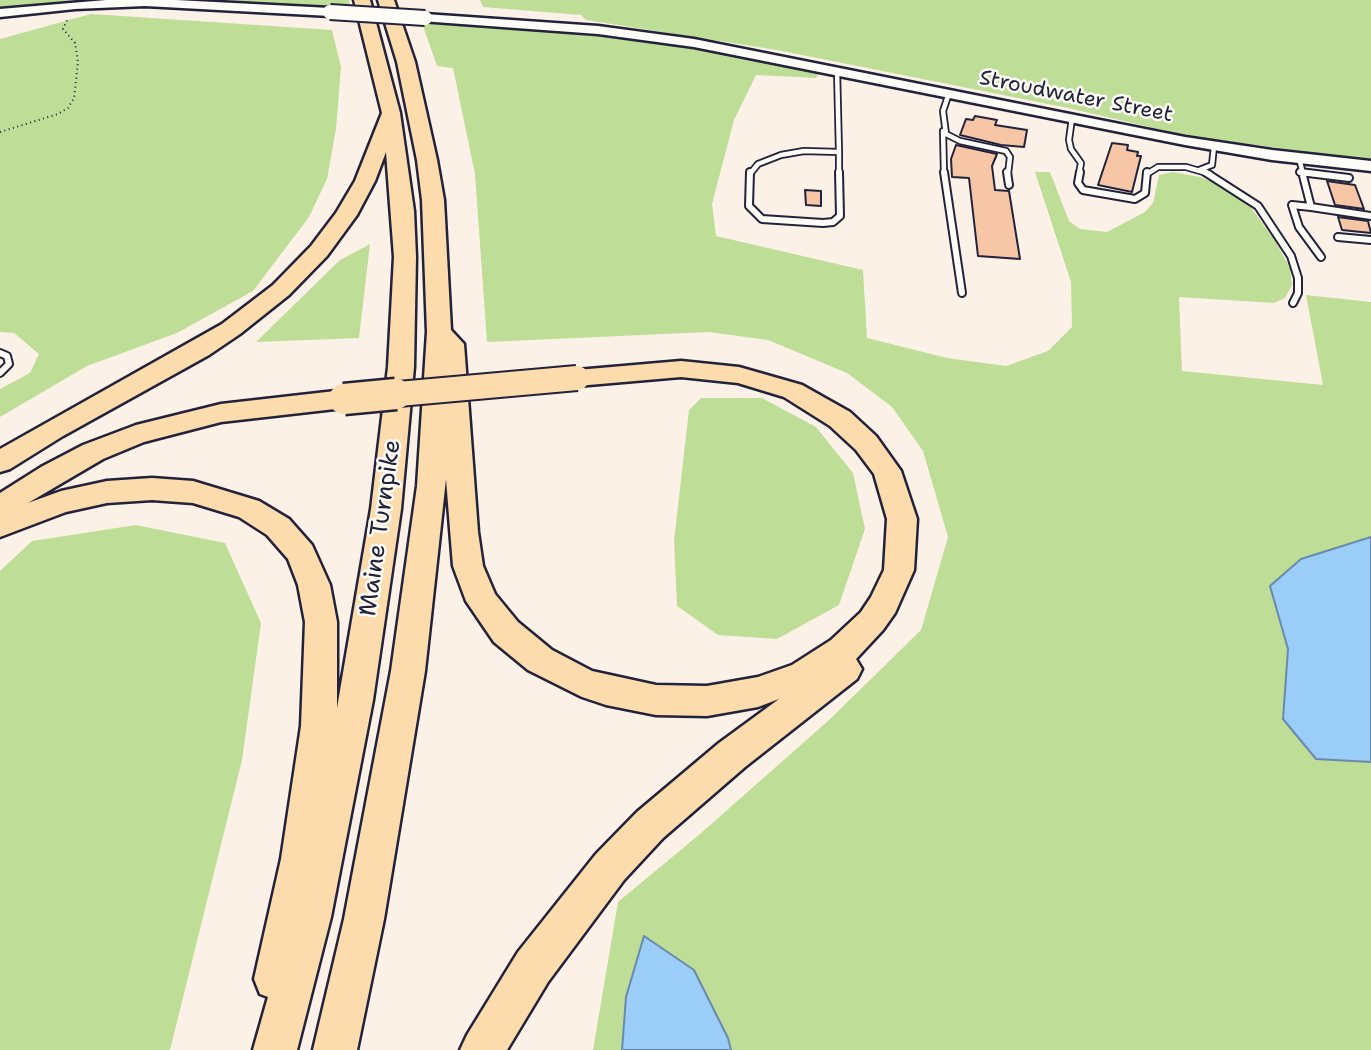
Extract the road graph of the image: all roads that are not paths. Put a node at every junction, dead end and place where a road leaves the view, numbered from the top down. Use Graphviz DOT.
graph roads {
  1 [pos="362,0"];
  2 [pos="386,0"];
  3 [pos="0,13"];
  4 [pos="775,58"];
  5 [pos="837,70"];
  6 [pos="949,93"];
  7 [pos="391,113"];
  8 [pos="1072,118"];
  9 [pos="943,131"];
  10 [pos="1214,146"];
  11 [pos="838,152"];
  12 [pos="1300,165"];
  13 [pos="1371,166"];
  14 [pos="1199,170"];
  15 [pos="1349,178"];
  16 [pos="1009,185"];
  17 [pos="1311,207"];
  18 [pos="1371,216"];
  19 [pos="1338,237"];
  20 [pos="1371,240"];
  21 [pos="1321,257"];
  22 [pos="962,293"];
  23 [pos="1293,303"];
  24 [pos="439,332"];
  25 [pos="0,353"];
  26 [pos="0,373"];
  27 [pos="577,374"];
  28 [pos="345,395"];
  29 [pos="0,462"];
  30 [pos="0,489"];
  31 [pos="0,506"];
  32 [pos="0,526"];
  33 [pos="261,1050"];
  34 [pos="275,1050"];
  35 [pos="335,1050"];
  36 [pos="482,1050"];
  1 -- 7 [label="highway, Maine Turnpike"];
  2 -- 24 [label="highway, Maine Turnpike"];
  3 -- 4 [label="main road, bridge"];
  4 -- 5 [label="main road, Stroudwater Street"];
  5 -- 6 [label="main road, Stroudwater Street"];
  5 -- 11 [label="lane"];
  6 -- 8 [label="main road, Stroudwater Street"];
  6 -- 9 [label="lane"];
  7 -- 29 [label="highway"];
  7 -- 34 [label="highway, Maine Turnpike"];
  8 -- 10 [label="main road, Stroudwater Street"];
  8 -- 14 [label="lane"];
  9 -- 16 [label="lane"];
  9 -- 22 [label="lane"];
  10 -- 12 [label="main road, Stroudwater Street"];
  10 -- 14 [label="lane"];
  11 -- 11 [label="lane"];
  12 -- 13 [label="main road, Stroudwater Street"];
  12 -- 15 [label="lane"];
  12 -- 17 [label="lane"];
  14 -- 23 [label="lane"];
  17 -- 18 [label="lane"];
  17 -- 21 [label="lane"];
  19 -- 20 [label="lane"];
  24 -- 27 [label="highway"];
  24 -- 35 [label="highway, Maine Turnpike"];
  25 -- 26 [label="lane"];
  27 -- 28 [label="highway, bridge"];
  27 -- 36 [label="highway"];
  28 -- 30 [label="highway"];
  28 -- 31 [label="highway"];
  32 -- 33 [label="highway"];
}
